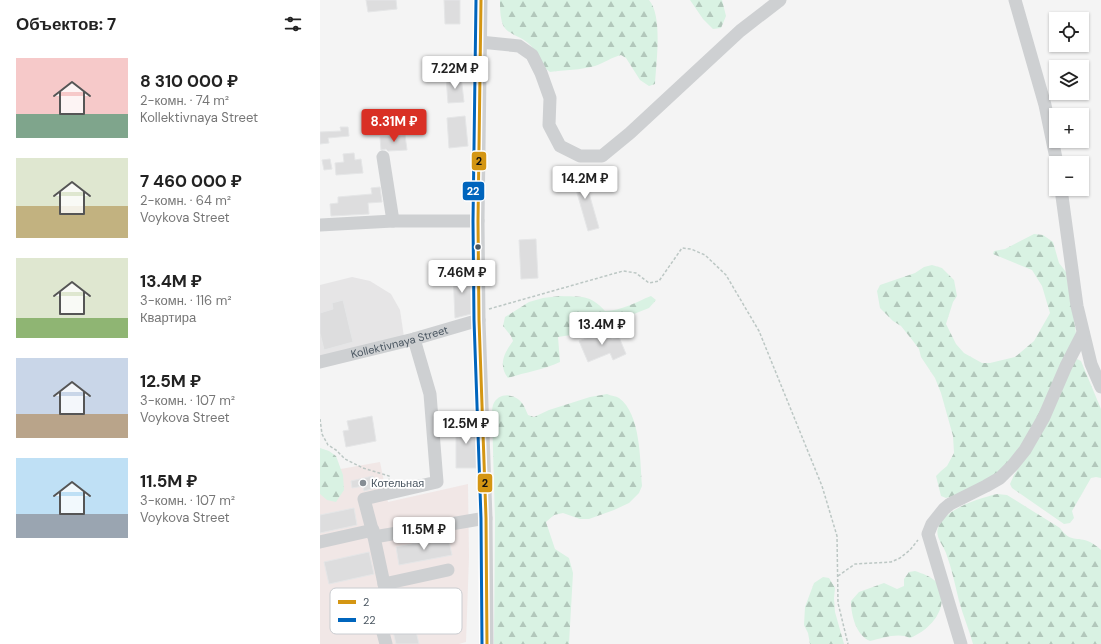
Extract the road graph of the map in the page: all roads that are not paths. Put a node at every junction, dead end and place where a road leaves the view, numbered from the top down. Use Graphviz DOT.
graph roads {
  1 [pos="481,0"];
  2 [pos="780,0"];
  3 [pos="1014,0"];
  4 [pos="480,42"];
  5 [pos="1056,156"];
  6 [pos="383,157"];
  7 [pos="1062,196"];
  8 [pos="393,221"];
  9 [pos="478,221"];
  10 [pos="320,225"];
  11 [pos="479,316"];
  12 [pos="1083,333"];
  13 [pos="414,339"];
  14 [pos="320,362"];
  15 [pos="1101,388"];
  16 [pos="486,518"];
  17 [pos="373,533"];
  18 [pos="320,542"];
  19 [pos="448,570"];
  20 [pos="384,584"];
  21 [pos="385,588"];
  22 [pos="383,634"];
  23 [pos="386,644"];
  24 [pos="487,644"];
  25 [pos="961,644"];
  1 -- 4 [label="street"];
  2 -- 4 [label="street"];
  3 -- 5 [label="street"];
  4 -- 9 [label="street"];
  6 -- 8 [label="street"];
  7 -- 12 [label="street"];
  8 -- 9 [label="street"];
  8 -- 10 [label="street"];
  9 -- 11 [label="street"];
  11 -- 13 [label="street, Kollektivnaya Street"];
  11 -- 16 [label="street"];
  12 -- 15 [label="street"];
  12 -- 25 [label="street"];
  13 -- 14 [label="street, Kollektivnaya Street"];
  13 -- 17 [label="street"];
  16 -- 17 [label="street"];
  16 -- 24 [label="street"];
  17 -- 18 [label="street"];
  17 -- 20 [label="street"];
  19 -- 20 [label="street"];
  20 -- 21 [label="street"];
  22 -- 23 [label="street"];
}
